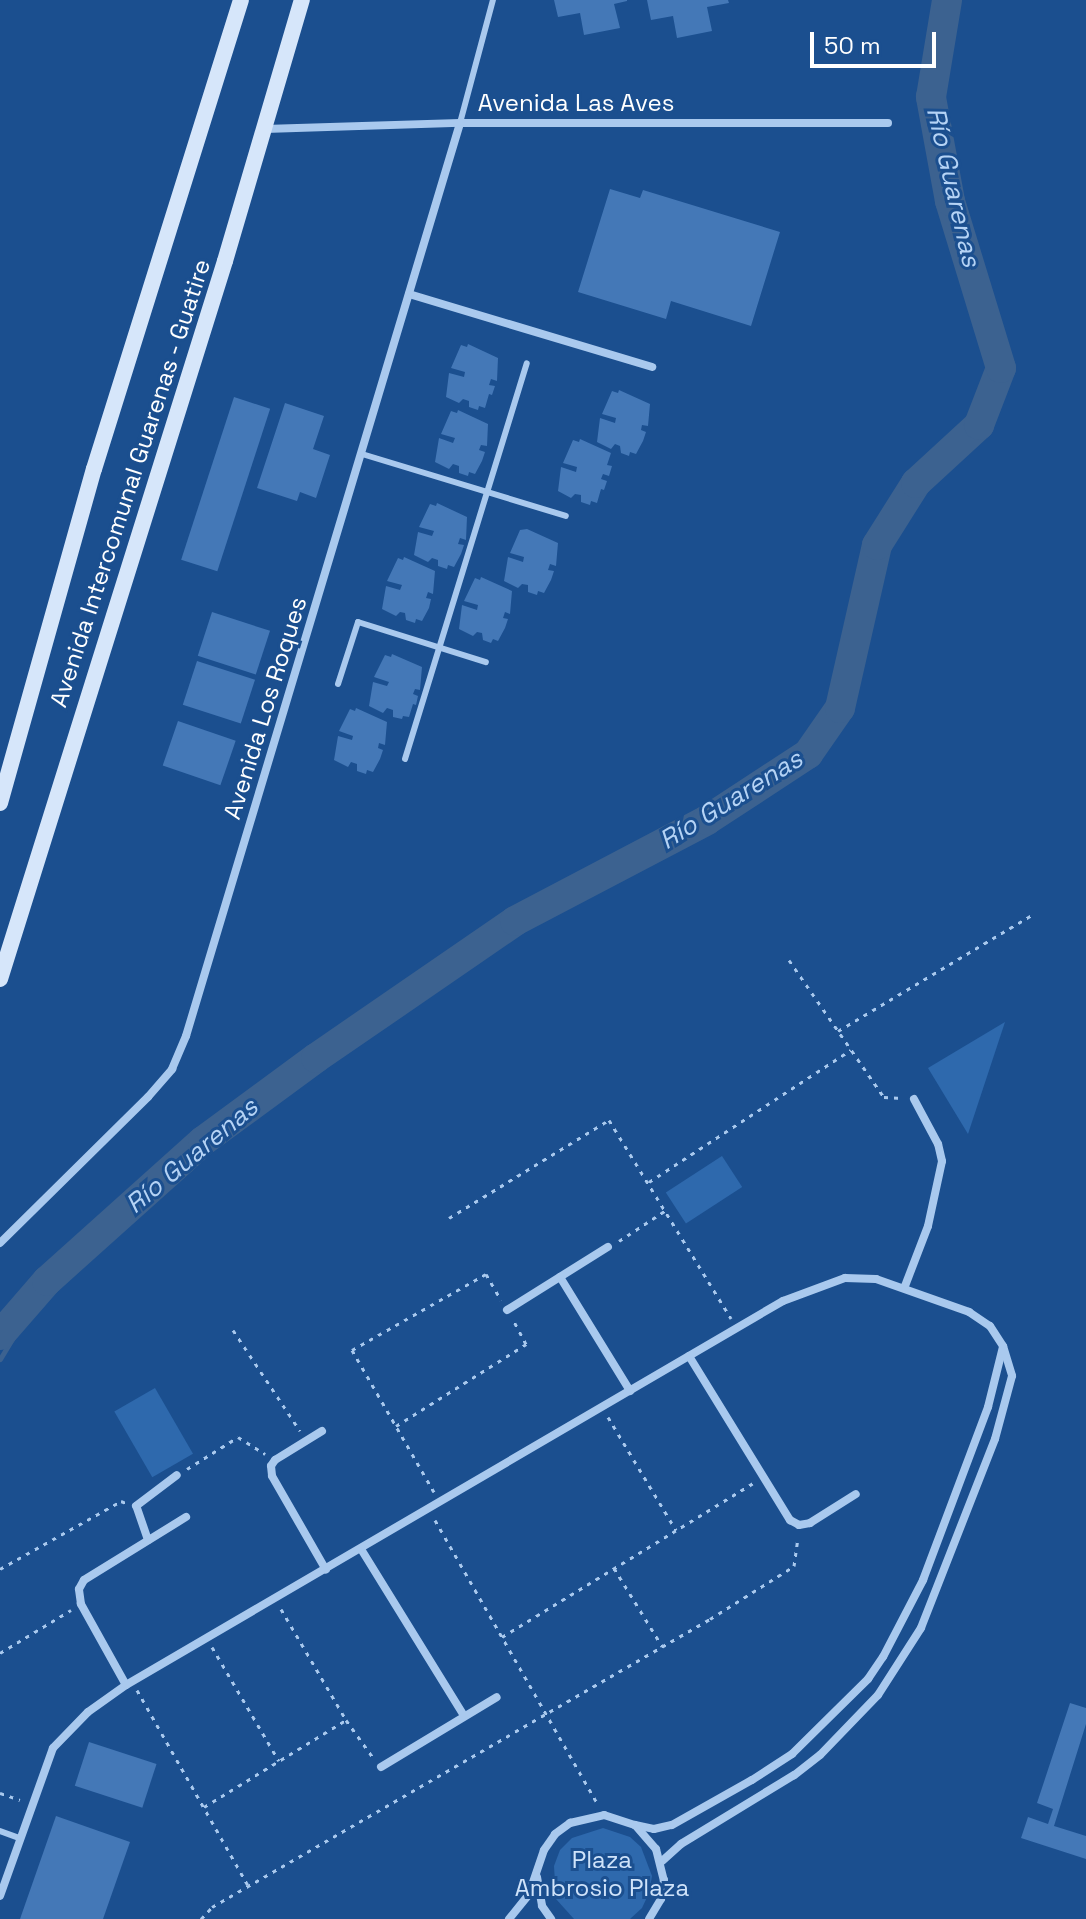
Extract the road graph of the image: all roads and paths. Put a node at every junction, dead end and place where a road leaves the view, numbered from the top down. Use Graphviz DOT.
graph roads {
  1 [pos="241,0"];
  2 [pos="302,0"];
  3 [pos="493,0"];
  4 [pos="460,123"];
  5 [pos="888,123"];
  6 [pos="264,129"];
  7 [pos="409,294"];
  8 [pos="527,363"];
  9 [pos="652,367"];
  10 [pos="362,454"];
  11 [pos="487,491"];
  12 [pos="566,516"];
  13 [pos="439,647"];
  14 [pos="486,662"];
  15 [pos="338,684"];
  16 [pos="405,759"];
  17 [pos="0,803"];
  18 [pos="1032,915"];
  19 [pos="789,960"];
  20 [pos="0,979"];
  21 [pos="838,1031"];
  22 [pos="851,1050"];
  23 [pos="914,1099"];
  24 [pos="649,1182"];
  25 [pos="666,1210"];
  26 [pos="449,1218"];
  27 [pos="0,1243"];
  28 [pos="608,1247"];
  29 [pos="560,1277"];
  30 [pos="905,1286"];
  31 [pos="507,1310"];
  32 [pos="737,1328"];
  33 [pos="233,1330"];
  34 [pos="1003,1346"];
  35 [pos="689,1356"];
  36 [pos="630,1391"];
  37 [pos="602,1407"];
  38 [pos="396,1426"];
  39 [pos="322,1431"];
  40 [pos="306,1441"];
  41 [pos="275,1460"];
  42 [pos="177,1475"];
  43 [pos="763,1477"];
  44 [pos="856,1494"];
  45 [pos="440,1503"];
  46 [pos="136,1506"];
  47 [pos="429,1510"];
  48 [pos="186,1517"];
  49 [pos="799,1525"];
  50 [pos="676,1530"];
  51 [pos="148,1540"];
  52 [pos="361,1549"];
  53 [pos="614,1568"];
  54 [pos="0,1569"];
  55 [pos="326,1570"];
  56 [pos="275,1599"];
  57 [pos="81,1604"];
  58 [pos="502,1637"];
  59 [pos="207,1638"];
  60 [pos="662,1646"];
  61 [pos="0,1653"];
  62 [pos="129,1684"];
  63 [pos="497,1697"];
  64 [pos="545,1712"];
  65 [pos="464,1716"];
  66 [pos="346,1720"];
  67 [pos="279,1761"];
  68 [pos="381,1767"];
  69 [pos="0,1793"];
  70 [pos="31,1804"];
  71 [pos="204,1807"];
  72 [pos="604,1815"];
  73 [pos="635,1825"];
  74 [pos="0,1831"];
  75 [pos="19,1838"];
  76 [pos="662,1861"];
  77 [pos="538,1868"];
  78 [pos="248,1885"];
  79 [pos="0,1896"];
  80 [pos="651,1918"];
  81 [pos="201,1919"];
  82 [pos="509,1919"];
  83 [pos="551,1919"];
  1 -- 17 [label="main road, Avenida Intercomunal Guarenas - Guatire"];
  2 -- 6 [label="main road, Avenida Intercomunal Guarenas - Guatire"];
  3 -- 4 [label="lane"];
  4 -- 5 [label="street, Avenida Las Aves"];
  4 -- 6 [label="street, Avenida Las Aves"];
  4 -- 7 [label="street, Avenida Los Roques"];
  6 -- 20 [label="main road, Avenida Intercomunal Guarenas - Guatire"];
  7 -- 9 [label="street"];
  7 -- 10 [label="street, Avenida Los Roques"];
  8 -- 11 [label="lane"];
  10 -- 11 [label="lane"];
  10 -- 27 [label="street, Avenida Los Roques"];
  11 -- 12 [label="lane"];
  11 -- 13 [label="lane"];
  13 -- 14 [label="lane"];
  13 -- 15 [label="lane"];
  13 -- 16 [label="lane"];
  18 -- 21 [label="path"];
  19 -- 21 [label="path"];
  21 -- 22 [label="path"];
  22 -- 23 [label="path"];
  22 -- 24 [label="path"];
  23 -- 30 [label="street"];
  24 -- 25 [label="path"];
  24 -- 26 [label="path"];
  25 -- 28 [label="path"];
  25 -- 32 [label="path"];
  28 -- 29 [label="street"];
  29 -- 31 [label="street"];
  29 -- 36 [label="street"];
  30 -- 32 [label="street"];
  30 -- 34 [label="street"];
  31 -- 38 [label="path"];
  31 -- 38 [label="path"];
  32 -- 35 [label="street"];
  33 -- 40 [label="path"];
  34 -- 73 [label="street"];
  34 -- 76 [label="street"];
  35 -- 36 [label="street"];
  35 -- 43 [label="street"];
  36 -- 37 [label="street"];
  37 -- 45 [label="street"];
  37 -- 50 [label="path"];
  38 -- 45 [label="path"];
  39 -- 40 [label="street"];
  40 -- 41 [label="street"];
  41 -- 42 [label="path"];
  41 -- 55 [label="street"];
  42 -- 46 [label="street"];
  43 -- 49 [label="street"];
  43 -- 50 [label="path"];
  44 -- 49 [label="street"];
  45 -- 47 [label="street"];
  46 -- 51 [label="street"];
  46 -- 54 [label="path"];
  47 -- 52 [label="street"];
  47 -- 58 [label="path"];
  48 -- 51 [label="street"];
  49 -- 60 [label="path"];
  50 -- 53 [label="path"];
  51 -- 57 [label="street"];
  52 -- 55 [label="street"];
  52 -- 65 [label="street"];
  53 -- 58 [label="path"];
  53 -- 60 [label="path"];
  55 -- 56 [label="street"];
  56 -- 59 [label="street"];
  56 -- 66 [label="path"];
  57 -- 61 [label="path"];
  57 -- 62 [label="street"];
  58 -- 64 [label="path"];
  59 -- 62 [label="street"];
  59 -- 67 [label="path"];
  60 -- 64 [label="path"];
  62 -- 70 [label="street"];
  62 -- 71 [label="path"];
  63 -- 65 [label="street"];
  64 -- 72 [label="path"];
  64 -- 78 [label="path"];
  65 -- 68 [label="street"];
  66 -- 67 [label="path"];
  66 -- 68 [label="path"];
  67 -- 71 [label="path"];
  69 -- 70 [label="path"];
  70 -- 75 [label="street"];
  71 -- 78 [label="path"];
  72 -- 73 [label="street"];
  72 -- 77 [label="street"];
  73 -- 76 [label="street"];
  74 -- 75 [label="lane"];
  75 -- 79 [label="street"];
  76 -- 80 [label="street"];
  77 -- 82 [label="street"];
  77 -- 83 [label="street"];
  78 -- 81 [label="path"];
}
